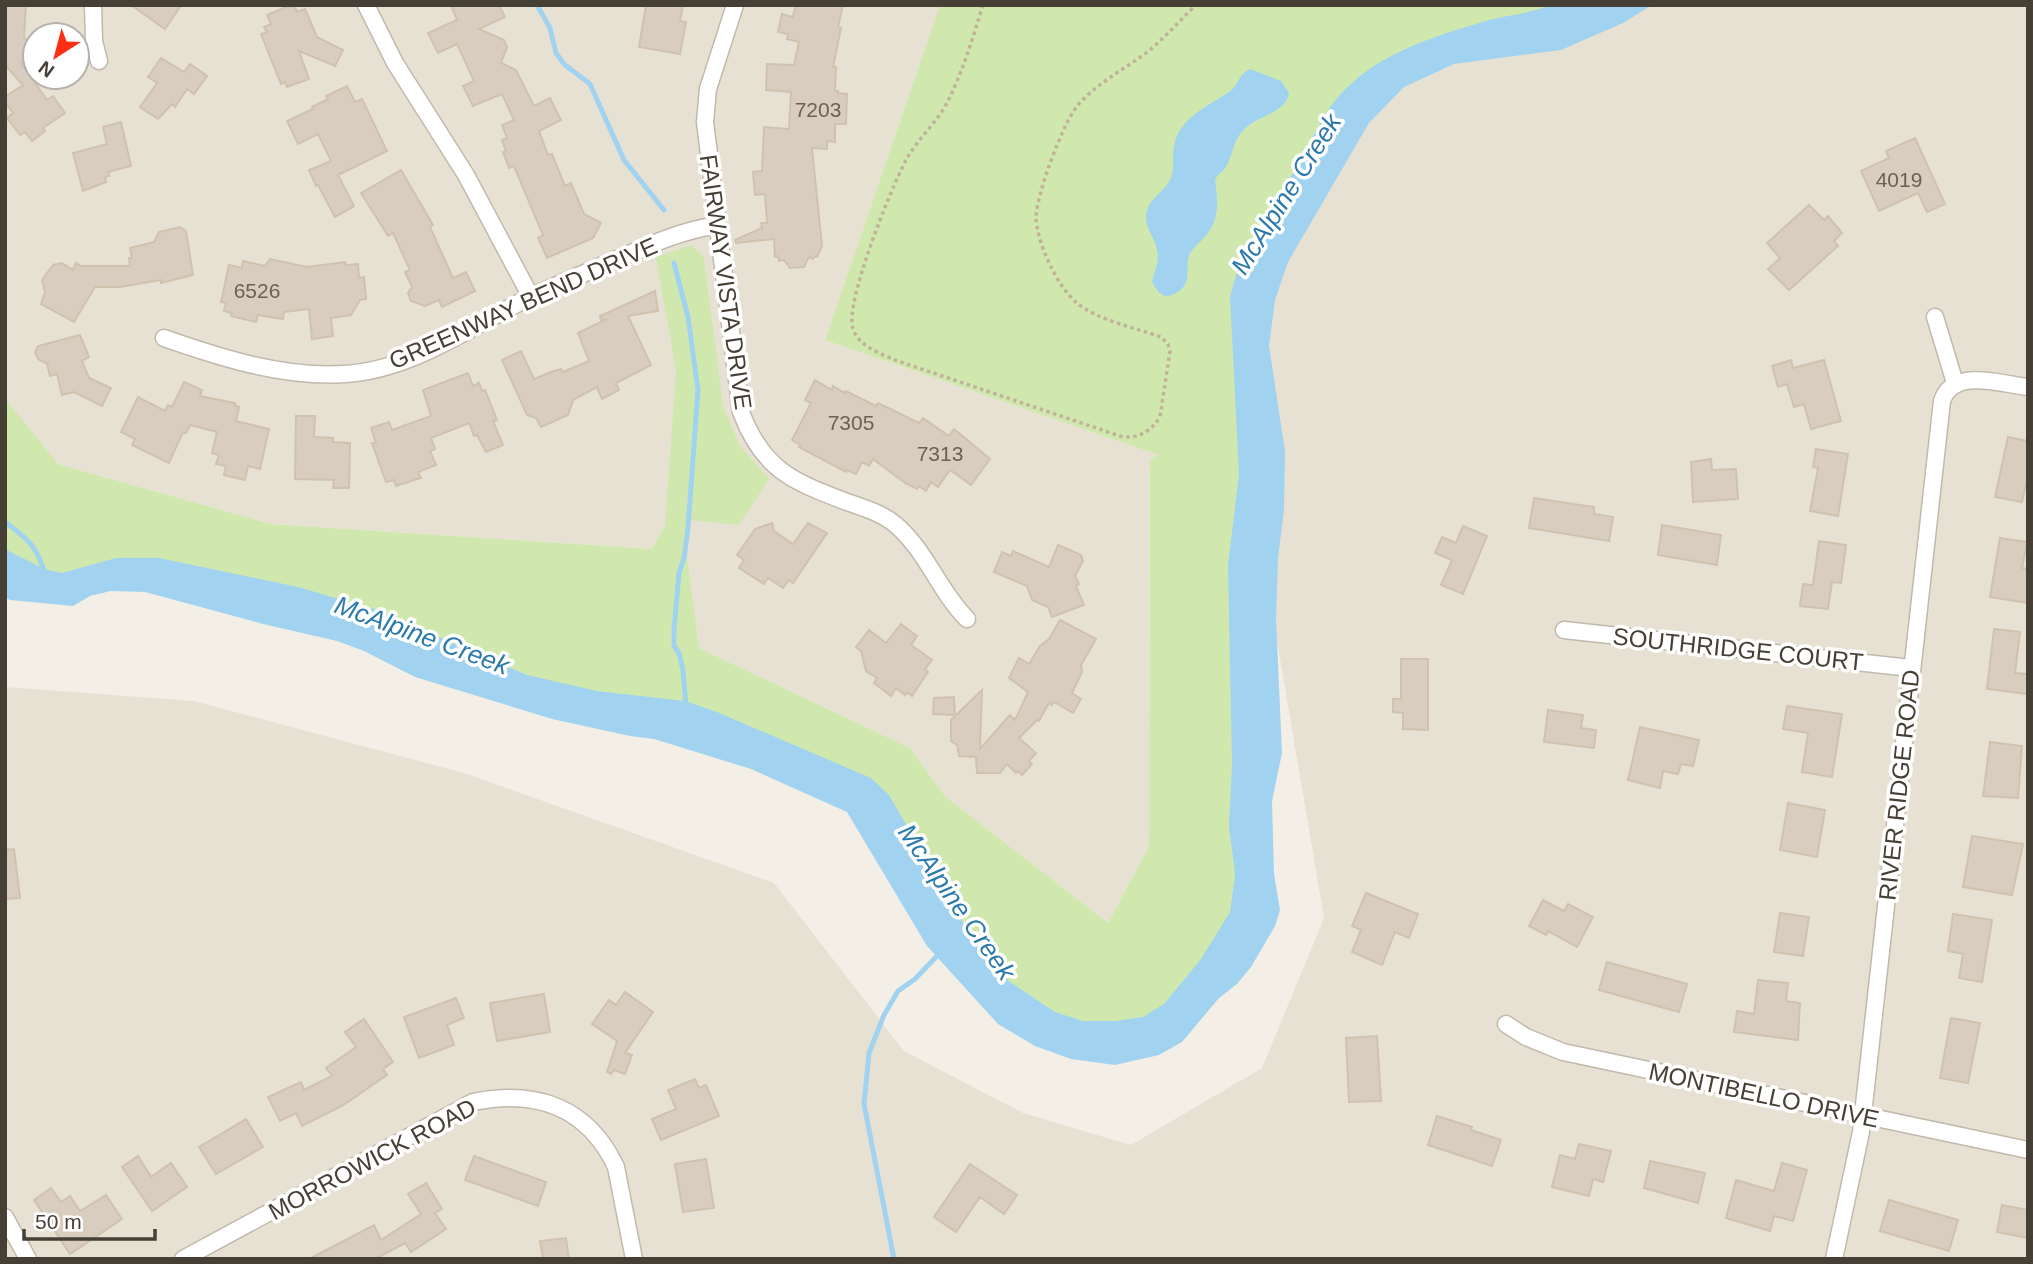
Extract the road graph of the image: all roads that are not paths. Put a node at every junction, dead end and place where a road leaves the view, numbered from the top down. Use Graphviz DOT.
graph roads {
  1 [pos="93,5"];
  2 [pos="366,5"];
  3 [pos="735,5"];
  4 [pos="99,61"];
  5 [pos="718,225"];
  6 [pos="531,297"];
  7 [pos="1935,317"];
  8 [pos="164,338"];
  9 [pos="1955,383"];
  10 [pos="2028,387"];
  11 [pos="967,620"];
  12 [pos="1564,630"];
  13 [pos="1911,668"];
  14 [pos="1506,1024"];
  15 [pos="1863,1115"];
  16 [pos="2028,1150"];
  17 [pos="5,1217"];
  18 [pos="187,1258"];
  19 [pos="28,1259"];
  20 [pos="634,1259"];
  21 [pos="1834,1259"];
  1 -- 4 [label="street"];
  2 -- 6 [label="street"];
  3 -- 5 [label="street, FAIRWAY VISTA DRIVE"];
  5 -- 6 [label="street, GREENWAY BEND DRIVE"];
  5 -- 11 [label="street, FAIRWAY VISTA DRIVE"];
  6 -- 8 [label="street, GREENWAY BEND DRIVE"];
  7 -- 9 [label="street"];
  9 -- 10 [label="street"];
  9 -- 13 [label="street, RIVER RIDGE ROAD"];
  12 -- 13 [label="street, SOUTHRIDGE COURT"];
  13 -- 15 [label="street, RIVER RIDGE ROAD"];
  14 -- 15 [label="street, MONTIBELLO DRIVE"];
  15 -- 16 [label="street, MONTIBELLO DRIVE"];
  15 -- 21 [label="street, RIVER RIDGE ROAD"];
  17 -- 19 [label="street"];
  18 -- 20 [label="street, MORROWICK ROAD"];
}
